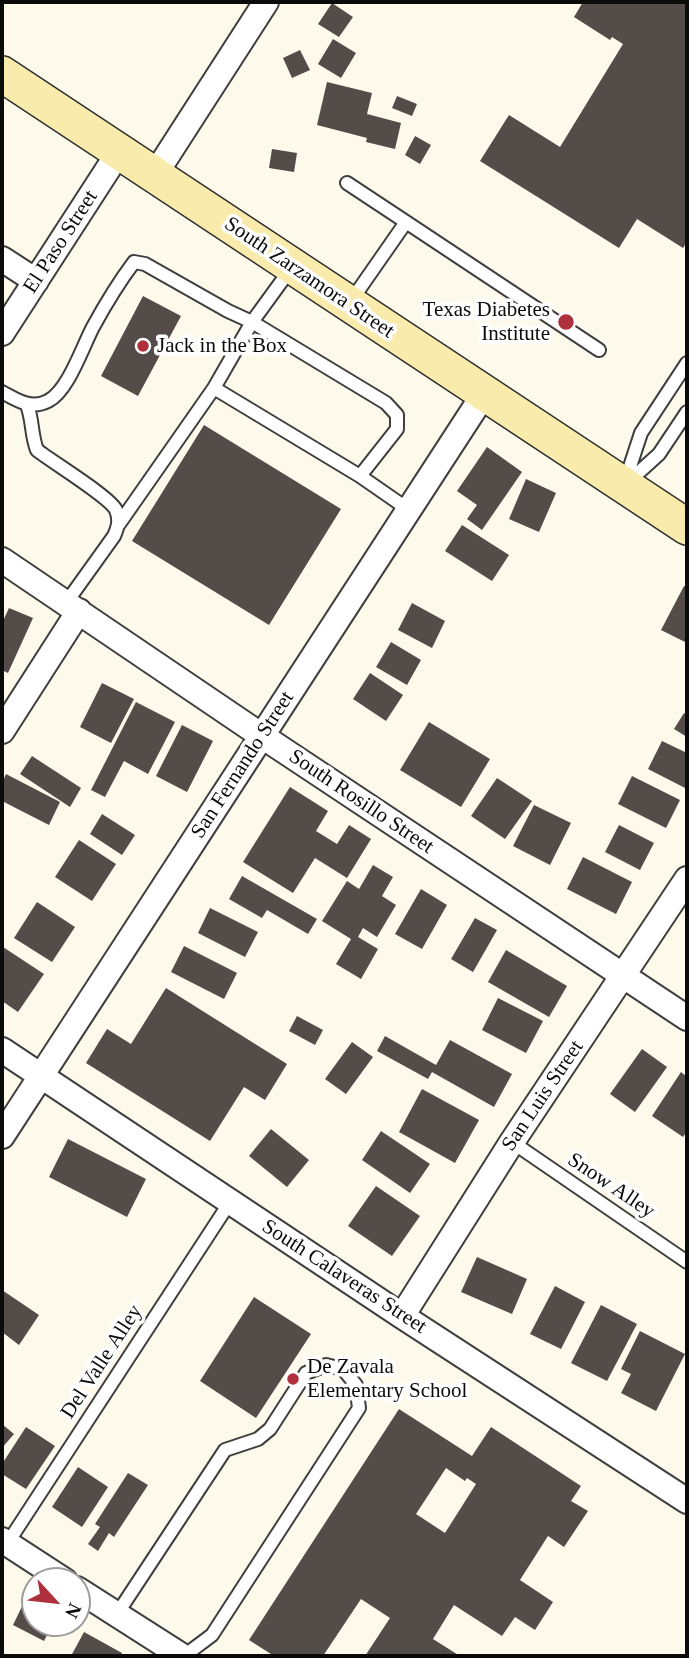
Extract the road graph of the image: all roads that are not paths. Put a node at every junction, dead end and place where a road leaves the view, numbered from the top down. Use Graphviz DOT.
graph roads {
  1 [pos="266,2"];
  2 [pos="2,74"];
  3 [pos="119,152"];
  4 [pos="154,176"];
  5 [pos="347,183"];
  6 [pos="406,222"];
  7 [pos="2,259"];
  8 [pos="292,267"];
  9 [pos="36,281"];
  10 [pos="348,304"];
  11 [pos="252,322"];
  12 [pos="2,332"];
  13 [pos="599,351"];
  14 [pos="687,363"];
  15 [pos="214,388"];
  16 [pos="2,392"];
  17 [pos="484,394"];
  18 [pos="27,405"];
  19 [pos="687,412"];
  20 [pos="360,476"];
  21 [pos="624,485"];
  22 [pos="409,510"];
  23 [pos="119,524"];
  24 [pos="687,527"];
  25 [pos="2,561"];
  26 [pos="73,607"];
  27 [pos="2,731"];
  28 [pos="262,736"];
  29 [pos="687,879"];
  30 [pos="623,976"];
  31 [pos="687,1017"];
  32 [pos="2,1050"];
  33 [pos="41,1076"];
  34 [pos="2,1136"];
  35 [pos="512,1142"];
  36 [pos="230,1202"];
  37 [pos="687,1262"];
  38 [pos="402,1316"];
  39 [pos="687,1501"];
  40 [pos="4,1542"];
  41 [pos="43,1567"];
  42 [pos="91,1598"];
  43 [pos="117,1614"];
  44 [pos="183,1656"];
  1 -- 4 [label="street"];
  2 -- 3 [label="main road, South Zarzamora Street"];
  3 -- 4 [label="main road, South Zarzamora Street"];
  3 -- 9 [label="street, El Paso Street"];
  4 -- 8 [label="main road, South Zarzamora Street"];
  5 -- 6 [label="lane"];
  6 -- 10 [label="lane"];
  6 -- 13 [label="lane"];
  7 -- 9 [label="street"];
  8 -- 10 [label="main road, South Zarzamora Street"];
  8 -- 11 [label="lane"];
  9 -- 12 [label="street, El Paso Street"];
  10 -- 17 [label="main road, South Zarzamora Street"];
  11 -- 15 [label="lane"];
  11 -- 18 [label="lane"];
  11 -- 20 [label="lane"];
  14 -- 21 [label="lane"];
  15 -- 20 [label="lane"];
  15 -- 23 [label="lane"];
  16 -- 18 [label="lane"];
  17 -- 21 [label="main road, South Zarzamora Street"];
  17 -- 22 [label="street, San Fernando Street"];
  18 -- 23 [label="lane"];
  19 -- 21 [label="lane"];
  20 -- 22 [label="lane"];
  21 -- 24 [label="main road, South Zarzamora Street"];
  22 -- 28 [label="street, San Fernando Street"];
  23 -- 26 [label="lane"];
  25 -- 26 [label="street, South Rosillo Street"];
  26 -- 27 [label="street"];
  26 -- 28 [label="street, South Rosillo Street"];
  28 -- 30 [label="street, South Rosillo Street"];
  28 -- 33 [label="street, San Fernando Street"];
  29 -- 30 [label="street, San Luis Street"];
  30 -- 31 [label="street, South Rosillo Street"];
  30 -- 35 [label="street, San Luis Street"];
  32 -- 33 [label="street, South Calaveras Street"];
  33 -- 34 [label="street, San Fernando Street"];
  33 -- 36 [label="street, South Calaveras Street"];
  35 -- 37 [label="lane, Snow Alley"];
  35 -- 38 [label="street, San Luis Street"];
  36 -- 38 [label="street, South Calaveras Street"];
  36 -- 40 [label="lane, Del Valle Alley"];
  38 -- 39 [label="street, South Calaveras Street"];
  40 -- 41 [label="street"];
  42 -- 43 [label="street"];
  43 -- 44 [label="street"];
  43 -- 44 [label="lane"];
}
